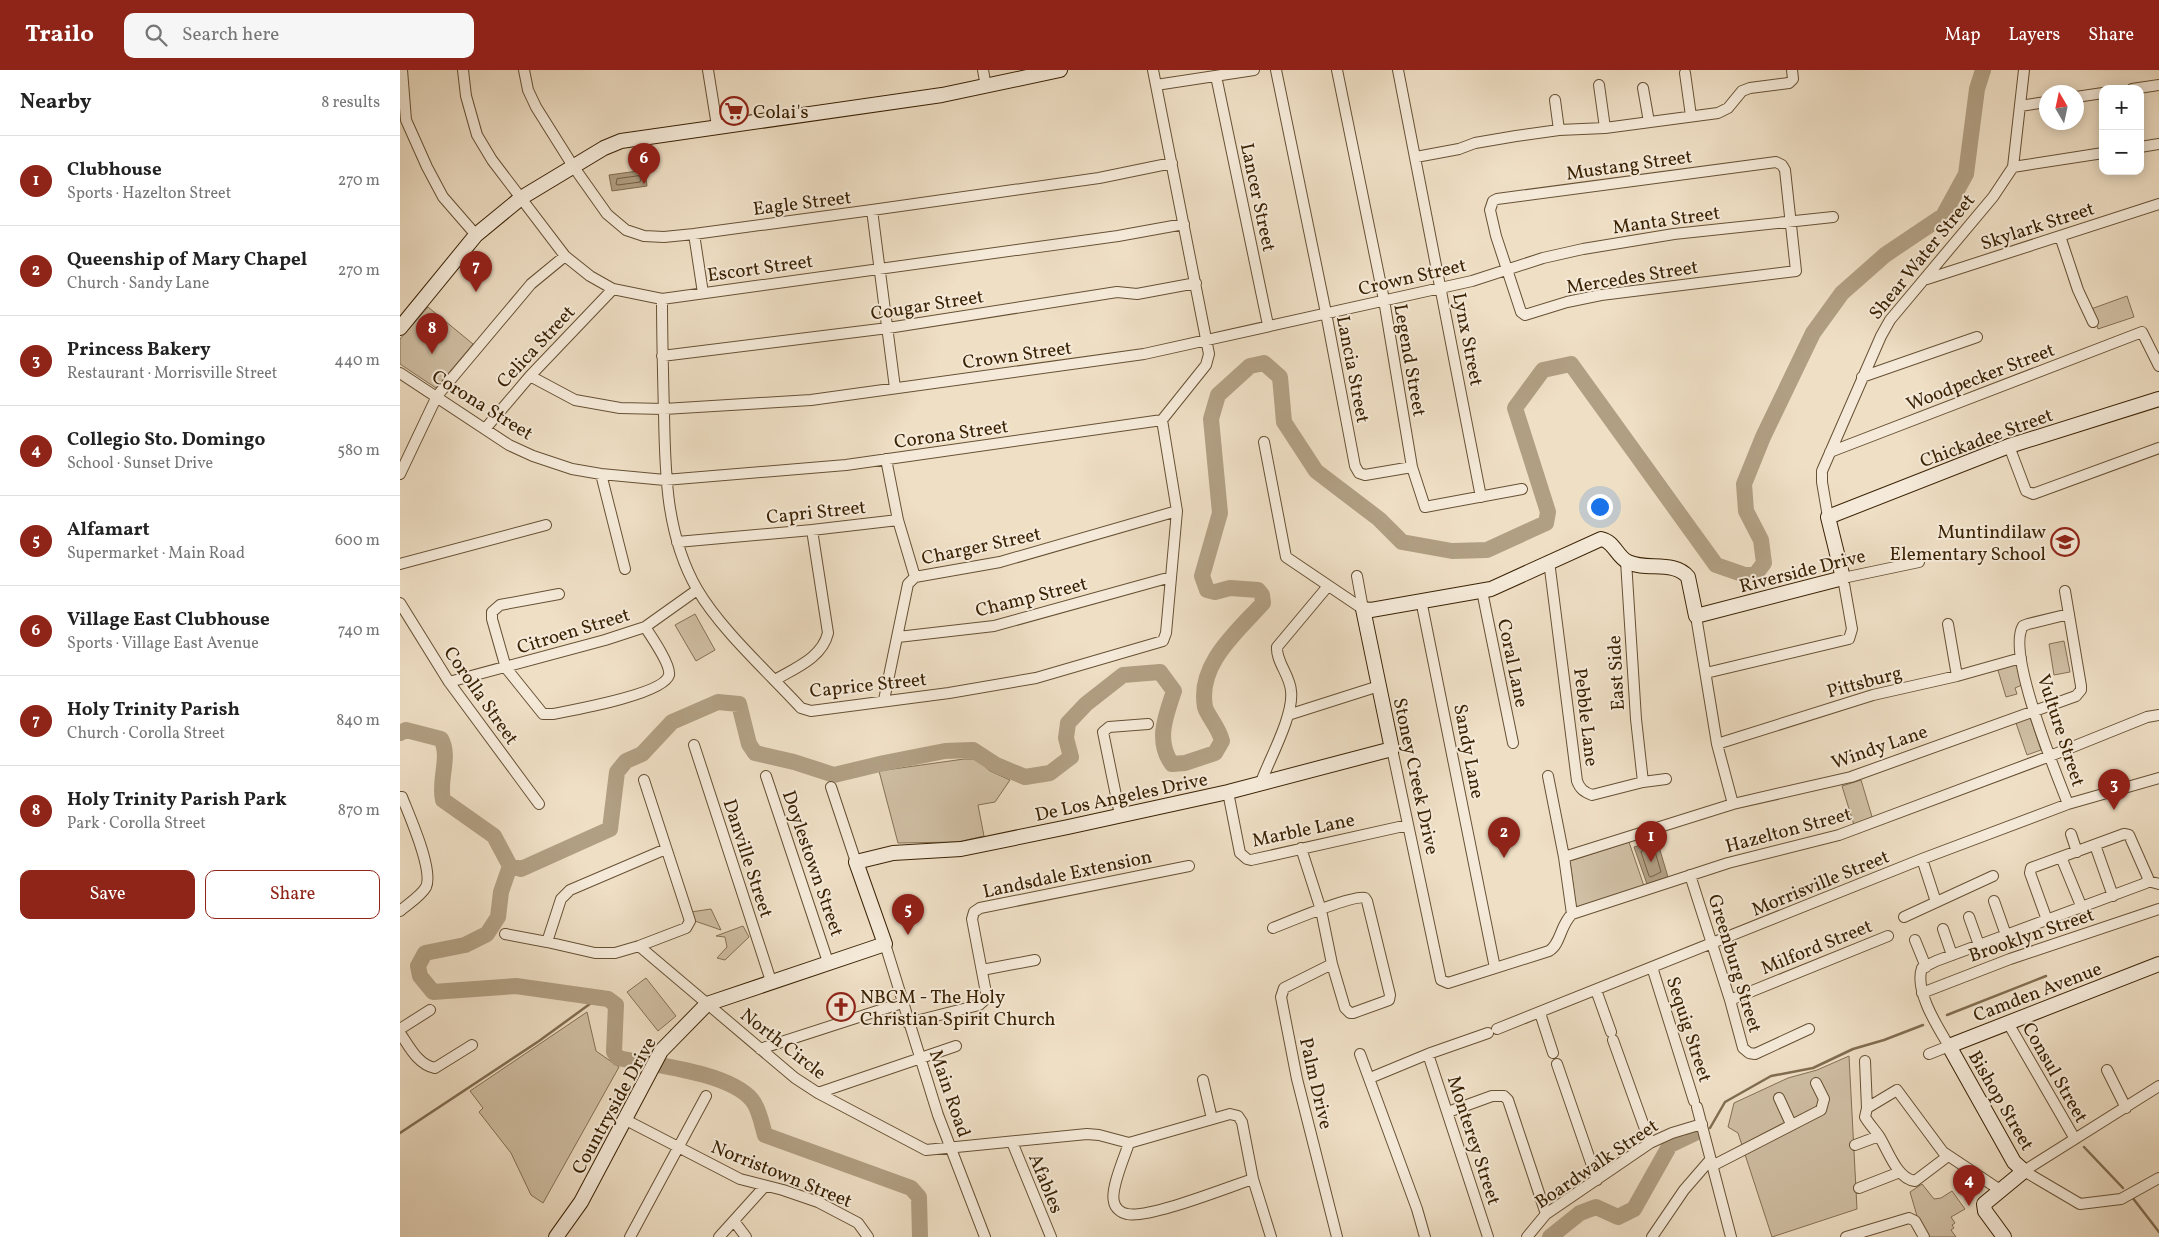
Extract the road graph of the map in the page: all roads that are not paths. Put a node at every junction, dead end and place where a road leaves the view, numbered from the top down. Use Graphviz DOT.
graph roads {
  1 [pos="402,70"];
  2 [pos="463,70"];
  3 [pos="524,70"];
  4 [pos="708,70"];
  5 [pos="983,70"];
  6 [pos="1060,70"];
  7 [pos="1153,70"];
  8 [pos="1254,70"];
  9 [pos="1276,70"];
  10 [pos="1337,70"];
  11 [pos="1398,70"];
  12 [pos="1792,70"];
  13 [pos="2024,70"];
  14 [pos="1042,72"];
  15 [pos="1685,73"];
  16 [pos="1216,76"];
  17 [pos="1156,85"];
  18 [pos="1599,85"];
  19 [pos="2159,85"];
  20 [pos="986,87"];
  21 [pos="2144,87"];
  22 [pos="1642,88"];
  23 [pos="2099,94"];
  24 [pos="2084,96"];
  25 [pos="1555,100"];
  26 [pos="2039,103"];
  27 [pos="2020,106"];
  28 [pos="1691,116"];
  29 [pos="403,120"];
  30 [pos="1649,122"];
  31 [pos="717,126"];
  32 [pos="1606,128"];
  33 [pos="1559,130"];
  34 [pos="2159,144"];
  35 [pos="2144,146"];
  36 [pos="2099,154"];
  37 [pos="1416,157"];
  38 [pos="1172,163"];
  39 [pos="573,166"];
  40 [pos="2014,167"];
  41 [pos="521,198"];
  42 [pos="2159,204"];
  43 [pos="872,210"];
  44 [pos="1833,216"];
  45 [pos="1790,221"];
  46 [pos="1184,224"];
  47 [pos="694,234"];
  48 [pos="476,235"];
  49 [pos="2060,236"];
  50 [pos="565,256"];
  51 [pos="880,268"];
  52 [pos="1506,268"];
  53 [pos="1796,271"];
  54 [pos="1926,279"];
  55 [pos="1196,283"];
  56 [pos="1441,287"];
  57 [pos="613,289"];
  58 [pos="703,293"];
  59 [pos="662,299"];
  60 [pos="1384,300"];
  61 [pos="1326,313"];
  62 [pos="2092,322"];
  63 [pos="1268,326"];
  64 [pos="400,328"];
  65 [pos="888,328"];
  66 [pos="1977,337"];
  67 [pos="1206,339"];
  68 [pos="662,356"];
  69 [pos="2159,366"];
  70 [pos="400,373"];
  71 [pos="530,376"];
  72 [pos="1862,377"];
  73 [pos="895,388"];
  74 [pos="437,396"];
  75 [pos="2159,399"];
  76 [pos="664,409"];
  77 [pos="1162,420"];
  78 [pos="485,429"];
  79 [pos="1264,442"];
  80 [pos="2009,446"];
  81 [pos="2159,448"];
  82 [pos="1830,452"];
  83 [pos="886,460"];
  84 [pos="1412,467"];
  85 [pos="400,474"];
  86 [pos="600,474"];
  87 [pos="665,480"];
  88 [pos="1522,489"];
  89 [pos="1481,497"];
  90 [pos="1177,511"];
  91 [pos="1828,517"];
  92 [pos="898,520"];
  93 [pos="546,526"];
  94 [pos="812,530"];
  95 [pos="677,542"];
  96 [pos="1549,561"];
  97 [pos="1626,561"];
  98 [pos="1919,562"];
  99 [pos="400,564"];
  100 [pos="625,569"];
  101 [pos="1171,576"];
  102 [pos="1357,576"];
  103 [pos="915,577"];
  104 [pos="1843,578"];
  105 [pos="1328,586"];
  106 [pos="697,590"];
  107 [pos="1482,591"];
  108 [pos="2065,592"];
  109 [pos="559,594"];
  110 [pos="1421,600"];
  111 [pos="400,603"];
  112 [pos="1363,609"];
  113 [pos="2069,614"];
  114 [pos="1696,616"];
  115 [pos="1948,624"];
  116 [pos="645,627"];
  117 [pos="898,637"];
  118 [pos="2021,658"];
  119 [pos="506,668"];
  120 [pos="1706,673"];
  121 [pos="1958,676"];
  122 [pos="775,680"];
  123 [pos="448,682"];
  124 [pos="1379,686"];
  125 [pos="884,700"];
  126 [pos="2033,711"];
  127 [pos="2159,714"];
  128 [pos="1288,715"];
  129 [pos="1148,724"];
  130 [pos="1513,743"];
  131 [pos="1717,744"];
  132 [pos="694,745"];
  133 [pos="1392,750"];
  134 [pos="2050,756"];
  135 [pos="766,776"];
  136 [pos="1548,776"];
  137 [pos="2159,778"];
  138 [pos="1666,779"];
  139 [pos="644,780"];
  140 [pos="1261,782"];
  141 [pos="1643,782"];
  142 [pos="832,787"];
  143 [pos="1228,792"];
  144 [pos="400,797"];
  145 [pos="539,804"];
  146 [pos="1733,804"];
  147 [pos="2068,804"];
  148 [pos="1120,815"];
  149 [pos="1408,825"];
  150 [pos="2072,834"];
  151 [pos="2095,845"];
  152 [pos="666,848"];
  153 [pos="1302,848"];
  154 [pos="2077,852"];
  155 [pos="1564,857"];
  156 [pos="2061,857"];
  157 [pos="1922,860"];
  158 [pos="856,862"];
  159 [pos="1189,866"];
  160 [pos="1690,875"];
  161 [pos="1993,876"];
  162 [pos="2148,881"];
  163 [pos="2159,884"];
  164 [pos="2113,896"];
  165 [pos="1994,901"];
  166 [pos="1936,902"];
  167 [pos="2082,908"];
  168 [pos="1321,910"];
  169 [pos="2156,910"];
  170 [pos="400,911"];
  171 [pos="1572,914"];
  172 [pos="1904,917"];
  173 [pos="1969,917"];
  174 [pos="2047,920"];
  175 [pos="1273,928"];
  176 [pos="1944,929"];
  177 [pos="505,934"];
  178 [pos="2006,935"];
  179 [pos="1888,936"];
  180 [pos="1915,940"];
  181 [pos="548,942"];
  182 [pos="1712,943"];
  183 [pos="885,944"];
  184 [pos="1979,945"];
  185 [pos="639,946"];
  186 [pos="1952,955"];
  187 [pos="1035,960"];
  188 [pos="828,962"];
  189 [pos="1332,964"];
  190 [pos="2159,964"];
  191 [pos="1926,966"];
  192 [pos="1652,967"];
  193 [pos="1495,968"];
  194 [pos="982,970"];
  195 [pos="771,981"];
  196 [pos="1596,990"];
  197 [pos="1922,993"];
  198 [pos="1730,1000"];
  199 [pos="902,1003"];
  200 [pos="707,1004"];
  201 [pos="430,1010"];
  202 [pos="1540,1013"];
  203 [pos="908,1023"];
  204 [pos="2008,1023"];
  205 [pos="1809,1030"];
  206 [pos="400,1031"];
  207 [pos="472,1045"];
  208 [pos="956,1046"];
  209 [pos="1949,1046"];
  210 [pos="760,1049"];
  211 [pos="1553,1053"];
  212 [pos="1360,1054"];
  213 [pos="1428,1054"];
  214 [pos="1929,1054"];
  215 [pos="919,1059"];
  216 [pos="1865,1062"];
  217 [pos="1557,1064"];
  218 [pos="2107,1070"];
  219 [pos="1370,1078"];
  220 [pos="1203,1080"];
  221 [pos="1816,1083"];
  222 [pos="2159,1086"];
  223 [pos="818,1093"];
  224 [pos="706,1096"];
  225 [pos="1779,1098"];
  226 [pos="1867,1108"];
  227 [pos="2126,1108"];
  228 [pos="1448,1112"];
  229 [pos="624,1119"];
  230 [pos="1212,1119"];
  231 [pos="1702,1124"];
  232 [pos="1791,1124"];
  233 [pos="1879,1136"];
  234 [pos="2075,1138"];
  235 [pos="1012,1142"];
  236 [pos="1129,1143"];
  237 [pos="1650,1143"];
  238 [pos="1855,1145"];
  239 [pos="677,1148"];
  240 [pos="950,1149"];
  241 [pos="1948,1156"];
  242 [pos="1711,1163"];
  243 [pos="2024,1171"];
  244 [pos="1900,1172"];
  245 [pos="2159,1178"];
  246 [pos="1253,1179"];
  247 [pos="1597,1180"];
  248 [pos="765,1186"];
  249 [pos="1859,1188"];
  250 [pos="2000,1190"];
  251 [pos="1546,1214"];
  252 [pos="734,1221"];
  253 [pos="556,1237"];
  254 [pos="630,1237"];
  255 [pos="719,1237"];
  256 [pos="746,1237"];
  257 [pos="868,1237"];
  258 [pos="986,1237"];
  259 [pos="1050,1237"];
  260 [pos="1271,1237"];
  261 [pos="1337,1237"];
  262 [pos="1425,1237"];
  263 [pos="1488,1237"];
  264 [pos="1527,1237"];
  265 [pos="1652,1237"];
  266 [pos="1731,1237"];
  267 [pos="1846,1237"];
  268 [pos="1924,1237"];
  269 [pos="2004,1237"];
  1 -- 29 [label="street"];
  2 -- 41 [label="street, Escort Street"];
  3 -- 39 [label="street, Eagle Street"];
  4 -- 31 [label="street"];
  5 -- 20 [label="street"];
  6 -- 14 [label="street"];
  7 -- 17 [label="street"];
  8 -- 16 [label="street"];
  9 -- 61 [label="street, Lancia Street"];
  10 -- 60 [label="street, Legend Street"];
  11 -- 37 [label="street, Lynx Street"];
  12 -- 28 [label="street"];
  13 -- 27 [label="street, Shear Water Street"];
  14 -- 20 [label="street"];
  15 -- 28 [label="street"];
  16 -- 17 [label="street"];
  16 -- 63 [label="street, Lancer Street"];
  17 -- 38 [label="street"];
  18 -- 32 [label="street"];
  19 -- 21 [label="street"];
  20 -- 31 [label="street"];
  22 -- 30 [label="street"];
  23 -- 24 [label="street"];
  25 -- 33 [label="street"];
  26 -- 27 [label="street"];
  27 -- 40 [label="street, Shear Water Street"];
  28 -- 30 [label="street"];
  29 -- 48 [label="street"];
  30 -- 32 [label="street"];
  31 -- 39 [label="street"];
  32 -- 33 [label="street"];
  33 -- 37 [label="street"];
  34 -- 35 [label="street"];
  36 -- 40 [label="street"];
  37 -- 56 [label="street, Lynx Street"];
  38 -- 43 [label="street, Eagle Street"];
  38 -- 46 [label="street"];
  39 -- 41 [label="street"];
  39 -- 47 [label="street, Eagle Street"];
  40 -- 54 [label="street, Shear Water Street"];
  41 -- 48 [label="street"];
  41 -- 50 [label="street, Escort Street"];
  42 -- 49 [label="street, Skylark Street"];
  43 -- 47 [label="street, Eagle Street"];
  43 -- 51 [label="street"];
  44 -- 45 [label="street, Manta Street"];
  45 -- 52 [label="street, Manta Street"];
  45 -- 52 [label="street, Mustang Street"];
  45 -- 53 [label="street, Mustang Street"];
  46 -- 51 [label="street, Escort Street"];
  46 -- 55 [label="street"];
  47 -- 58 [label="street"];
  48 -- 64 [label="street"];
  49 -- 54 [label="street, Skylark Street"];
  49 -- 62 [label="street"];
  50 -- 57 [label="street, Escort Street"];
  50 -- 74 [label="street"];
  51 -- 58 [label="street, Escort Street"];
  51 -- 65 [label="street"];
  52 -- 53 [label="street, Mercedes Street"];
  52 -- 56 [label="street, Crown Street"];
  54 -- 72 [label="street, Shear Water Street"];
  55 -- 65 [label="street, Cougar Street"];
  55 -- 67 [label="street"];
  56 -- 60 [label="street, Crown Street"];
  56 -- 89 [label="street, Lynx Street"];
  57 -- 59 [label="street, Escort Street"];
  57 -- 71 [label="street, Celica Street"];
  58 -- 59 [label="street, Escort Street"];
  59 -- 68 [label="street, Caprice Street"];
  60 -- 61 [label="street, Crown Street"];
  60 -- 84 [label="street, Legend Street"];
  61 -- 63 [label="street, Crown Street"];
  61 -- 84 [label="street, Lancia Street"];
  63 -- 67 [label="street, Crown Street"];
  65 -- 68 [label="street, Cougar Street"];
  65 -- 73 [label="street"];
  66 -- 72 [label="street"];
  67 -- 73 [label="street, Crown Street"];
  67 -- 77 [label="street"];
  68 -- 76 [label="street, Caprice Street"];
  69 -- 82 [label="street, Woodpecker Street"];
  70 -- 74 [label="street, Corona Street"];
  71 -- 76 [label="street, Crown Street"];
  71 -- 78 [label="street, Celica Street"];
  72 -- 82 [label="street, Shear Water Street"];
  73 -- 76 [label="street, Crown Street"];
  74 -- 78 [label="street, Corona Street"];
  74 -- 85 [label="street"];
  75 -- 80 [label="street, Chickadee Street"];
  76 -- 87 [label="street, Caprice Street"];
  77 -- 83 [label="street, Corona Street"];
  77 -- 90 [label="street, Caprice Street"];
  78 -- 86 [label="street, Corona Street"];
  79 -- 105 [label="street"];
  80 -- 81 [label="street"];
  80 -- 91 [label="street, Chickadee Street"];
  82 -- 91 [label="street, Shear Water Street"];
  83 -- 87 [label="street, Corona Street"];
  83 -- 92 [label="street, Capri Street"];
  84 -- 89 [label="street, Legend Street"];
  86 -- 87 [label="street, Corona Street"];
  86 -- 100 [label="street"];
  87 -- 95 [label="street, Caprice Street"];
  88 -- 89 [label="street"];
  90 -- 101 [label="street, Caprice Street"];
  90 -- 103 [label="street, Charger Street"];
  91 -- 104 [label="street, Shear Water Street"];
  92 -- 94 [label="street, Capri Street"];
  92 -- 103 [label="street"];
  93 -- 99 [label="street"];
  94 -- 95 [label="street, Capri Street"];
  94 -- 122 [label="street"];
  95 -- 106 [label="street, Caprice Street"];
  96 -- 97 [label="street"];
  96 -- 107 [label="street"];
  96 -- 141 [label="street, Pebble Lane"];
  97 -- 114 [label="street"];
  97 -- 141 [label="street, East Side"];
  98 -- 104 [label="street, Riverside Drive"];
  101 -- 117 [label="street, Champ Street"];
  101 -- 125 [label="street, Caprice Street"];
  102 -- 112 [label="street, Stoney Creek Drive"];
  103 -- 117 [label="street, Charger Street"];
  104 -- 114 [label="street, Riverside Drive"];
  104 -- 120 [label="street, Shear Water Street"];
  105 -- 112 [label="street"];
  105 -- 128 [label="street"];
  106 -- 116 [label="street, Citroen Street"];
  106 -- 122 [label="street, Caprice Street"];
  107 -- 110 [label="street"];
  107 -- 130 [label="street, Coral Lane"];
  108 -- 113 [label="street"];
  109 -- 119 [label="street"];
  110 -- 112 [label="street"];
  110 -- 193 [label="street, Sandy Lane"];
  111 -- 123 [label="street, Corolla Street"];
  112 -- 124 [label="street, Stoney Creek Drive"];
  113 -- 118 [label="street, Vulture Street"];
  113 -- 126 [label="street, Windy Lane"];
  114 -- 120 [label="street"];
  115 -- 121 [label="street"];
  116 -- 119 [label="street, Citroen Street"];
  116 -- 119 [label="street"];
  117 -- 125 [label="street, Charger Street"];
  118 -- 121 [label="street, Pittsburg"];
  118 -- 126 [label="street, Vulture Street"];
  119 -- 123 [label="street, Citroen Street"];
  120 -- 131 [label="street"];
  121 -- 131 [label="street, Pittsburg"];
  122 -- 125 [label="street, Caprice Street"];
  123 -- 145 [label="street, Corolla Street"];
  124 -- 128 [label="street"];
  124 -- 133 [label="street, Stoney Creek Drive"];
  126 -- 134 [label="street, Vulture Street"];
  126 -- 146 [label="street, Windy Lane"];
  127 -- 134 [label="street, Hazelton Street"];
  128 -- 140 [label="street"];
  129 -- 148 [label="street"];
  131 -- 146 [label="street"];
  132 -- 195 [label="street, Danville Street"];
  133 -- 140 [label="street, De Los Angeles Drive"];
  133 -- 149 [label="street, Stoney Creek Drive"];
  134 -- 147 [label="street, Vulture Street"];
  134 -- 160 [label="street, Hazelton Street"];
  135 -- 188 [label="street, Doylestown Street"];
  136 -- 155 [label="street"];
  137 -- 147 [label="street, Morrisville Street"];
  138 -- 141 [label="street, Pebble Lane"];
  139 -- 152 [label="street"];
  140 -- 143 [label="street, De Los Angeles Drive"];
  142 -- 158 [label="street, Main Road"];
  143 -- 148 [label="street, De Los Angeles Drive"];
  143 -- 153 [label="street, Marble Lane"];
  144 -- 170 [label="street"];
  146 -- 155 [label="street, Windy Lane"];
  147 -- 157 [label="street, Morrisville Street"];
  148 -- 158 [label="street, De Los Angeles Drive"];
  149 -- 153 [label="street, Marble Lane"];
  149 -- 193 [label="street, Stoney Creek Drive"];
  150 -- 154 [label="street"];
  151 -- 154 [label="street"];
  151 -- 162 [label="street"];
  151 -- 164 [label="street"];
  152 -- 181 [label="street"];
  152 -- 185 [label="street"];
  153 -- 168 [label="street"];
  154 -- 156 [label="street"];
  155 -- 171 [label="street"];
  156 -- 167 [label="street"];
  156 -- 174 [label="street"];
  157 -- 166 [label="street"];
  157 -- 182 [label="street, Morrisville Street"];
  158 -- 183 [label="street, Main Road"];
  159 -- 194 [label="street, Landsdale Extension"];
  160 -- 171 [label="street, Hazelton Street"];
  160 -- 182 [label="street, Greenburg Street"];
  161 -- 166 [label="street"];
  162 -- 163 [label="street"];
  162 -- 164 [label="street"];
  164 -- 167 [label="street"];
  165 -- 178 [label="street"];
  166 -- 172 [label="street"];
  167 -- 174 [label="street"];
  168 -- 175 [label="street"];
  168 -- 189 [label="street"];
  168 -- 189 [label="street"];
  169 -- 197 [label="street, Brooklyn Street"];
  171 -- 193 [label="street"];
  173 -- 184 [label="street"];
  174 -- 178 [label="street"];
  176 -- 186 [label="street"];
  177 -- 181 [label="street"];
  178 -- 184 [label="street"];
  179 -- 198 [label="street, Milford Street"];
  180 -- 191 [label="street"];
  181 -- 185 [label="street"];
  182 -- 192 [label="street, Morrisville Street"];
  182 -- 198 [label="street, Greenburg Street"];
  183 -- 188 [label="street, Countryside Drive"];
  183 -- 199 [label="street, Main Road"];
  184 -- 186 [label="street"];
  185 -- 200 [label="street, North Circle"];
  186 -- 191 [label="street"];
  187 -- 194 [label="street"];
  188 -- 195 [label="street, Countryside Drive"];
  189 -- 261 [label="street, Palm Drive"];
  190 -- 204 [label="street, Camden Avenue"];
  191 -- 197 [label="street"];
  192 -- 196 [label="street, Morrisville Street"];
  192 -- 231 [label="street, Sequig Street"];
  194 -- 203 [label="street, Landsdale Extension"];
  195 -- 200 [label="street, Countryside Drive"];
  196 -- 202 [label="street, Morrisville Street"];
  196 -- 237 [label="street"];
  197 -- 209 [label="street, Bishop Street"];
  198 -- 205 [label="street, Greenburg Street"];
  199 -- 203 [label="street, Main Road"];
  199 -- 210 [label="street"];
  200 -- 210 [label="street, North Circle"];
  200 -- 229 [label="street, Countryside Drive"];
  201 -- 206 [label="street"];
  202 -- 211 [label="street"];
  202 -- 213 [label="street, Morrisville Street"];
  203 -- 215 [label="street, Main Road"];
  204 -- 209 [label="street, Camden Avenue"];
  204 -- 234 [label="street, Consul Street"];
  206 -- 207 [label="street"];
  208 -- 215 [label="street"];
  209 -- 214 [label="street, Camden Avenue"];
  209 -- 243 [label="street, Bishop Street"];
  210 -- 223 [label="street, North Circle"];
  212 -- 219 [label="street"];
  213 -- 219 [label="street, Morrisville Street"];
  213 -- 228 [label="street, Monterey Street"];
  215 -- 223 [label="street"];
  215 -- 240 [label="street, Main Road"];
  216 -- 226 [label="street"];
  217 -- 247 [label="street"];
  218 -- 227 [label="street"];
  219 -- 262 [label="street"];
  220 -- 230 [label="street"];
  221 -- 232 [label="street"];
  222 -- 227 [label="street"];
  223 -- 240 [label="street, North Circle"];
  224 -- 239 [label="street"];
  225 -- 232 [label="street"];
  226 -- 233 [label="street"];
  226 -- 241 [label="street"];
  227 -- 234 [label="street"];
  228 -- 251 [label="street"];
  228 -- 263 [label="street, Monterey Street"];
  229 -- 239 [label="street, Norristown Street"];
  229 -- 253 [label="street, Countryside Drive"];
  230 -- 236 [label="street"];
  230 -- 246 [label="street"];
  231 -- 237 [label="street, Boardwalk Street"];
  231 -- 242 [label="street"];
  232 -- 242 [label="street"];
  233 -- 238 [label="street"];
  233 -- 244 [label="street"];
  234 -- 243 [label="street"];
  235 -- 236 [label="street, North Circle"];
  235 -- 240 [label="street, North Circle"];
  235 -- 259 [label="street, Afables"];
  236 -- 246 [label="street"];
  237 -- 247 [label="street, Boardwalk Street"];
  239 -- 248 [label="street, Norristown Street"];
  239 -- 254 [label="street"];
  240 -- 258 [label="street, Main Road"];
  241 -- 244 [label="street"];
  241 -- 250 [label="street"];
  242 -- 265 [label="street"];
  242 -- 266 [label="street"];
  243 -- 245 [label="street"];
  243 -- 250 [label="street"];
  244 -- 249 [label="street"];
  246 -- 260 [label="street"];
  247 -- 251 [label="street, Boardwalk Street"];
  248 -- 252 [label="street"];
  248 -- 257 [label="street, Norristown Street"];
  250 -- 269 [label="street"];
  251 -- 264 [label="street, Boardwalk Street"];
  252 -- 255 [label="street"];
  252 -- 256 [label="street"];
  267 -- 268 [label="street"];
}
